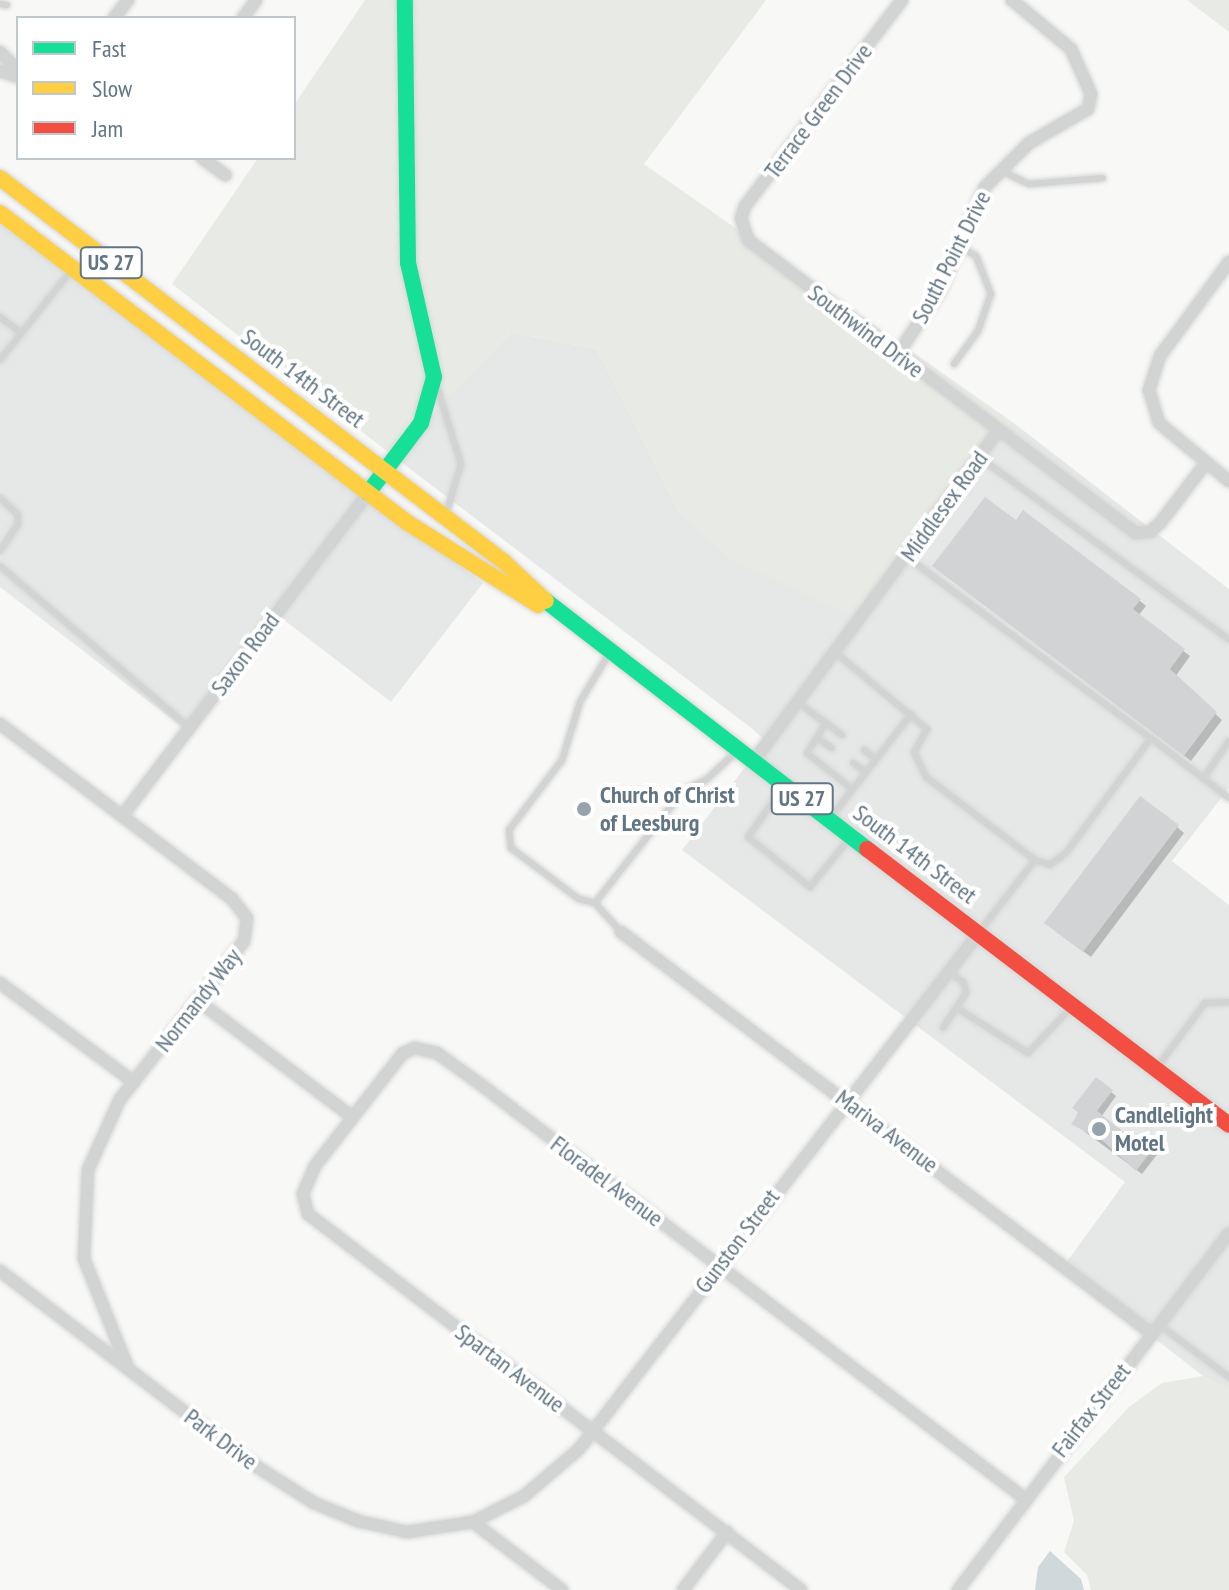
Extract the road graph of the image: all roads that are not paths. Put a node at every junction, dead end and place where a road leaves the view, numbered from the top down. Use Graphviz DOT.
graph roads {
  1 [pos="128,0"];
  2 [pos="405,0"];
  3 [pos="902,0"];
  4 [pos="1012,0"];
  5 [pos="116,16"];
  6 [pos="0,52"];
  7 [pos="16,68"];
  8 [pos="205,160"];
  9 [pos="1000,169"];
  10 [pos="225,175"];
  11 [pos="0,178"];
  12 [pos="1103,178"];
  13 [pos="0,213"];
  14 [pos="742,225"];
  15 [pos="958,245"];
  16 [pos="1229,262"];
  17 [pos="73,268"];
  18 [pos="0,317"];
  19 [pos="21,333"];
  20 [pos="898,354"];
  21 [pos="0,360"];
  22 [pos="954,364"];
  23 [pos="434,377"];
  24 [pos="998,431"];
  25 [pos="979,457"];
  26 [pos="1206,463"];
  27 [pos="385,470"];
  28 [pos="1229,481"];
  29 [pos="368,493"];
  30 [pos="0,498"];
  31 [pos="445,517"];
  32 [pos="0,551"];
  33 [pos="907,557"];
  34 [pos="0,566"];
  35 [pos="571,624"];
  36 [pos="1229,639"];
  37 [pos="609,653"];
  38 [pos="836,653"];
  39 [pos="799,703"];
  40 [pos="911,714"];
  41 [pos="826,723"];
  42 [pos="0,724"];
  43 [pos="190,728"];
  44 [pos="842,735"];
  45 [pos="817,738"];
  46 [pos="1151,738"];
  47 [pos="1229,741"];
  48 [pos="832,748"];
  49 [pos="864,750"];
  50 [pos="738,751"];
  51 [pos="876,759"];
  52 [pos="753,762"];
  53 [pos="853,763"];
  54 [pos="866,772"];
  55 [pos="1203,779"];
  56 [pos="784,786"];
  57 [pos="852,789"];
  58 [pos="1229,798"];
  59 [pos="123,815"];
  60 [pos="829,819"];
  61 [pos="851,836"];
  62 [pos="1035,860"];
  63 [pos="595,903"];
  64 [pos="621,932"];
  65 [pos="979,933"];
  66 [pos="948,971"];
  67 [pos="0,983"];
  68 [pos="197,1000"];
  69 [pos="1229,1002"];
  70 [pos="1073,1005"];
  71 [pos="957,1008"];
  72 [pos="943,1028"];
  73 [pos="1156,1069"];
  74 [pos="134,1082"];
  75 [pos="846,1099"];
  76 [pos="351,1116"];
  77 [pos="1229,1125"];
  78 [pos="1229,1233"];
  79 [pos="719,1266"];
  80 [pos="0,1271"];
  81 [pos="1154,1328"];
  82 [pos="128,1369"];
  83 [pos="1229,1377"];
  84 [pos="593,1431"];
  85 [pos="1024,1498"];
  86 [pos="473,1522"];
  87 [pos="727,1532"];
  88 [pos="562,1590"];
  89 [pos="683,1590"];
  90 [pos="801,1590"];
  91 [pos="958,1590"];
  1 -- 5 [label="street"];
  2 -- 23 [label="main road"];
  3 -- 14 [label="street, Terrace Green Drive"];
  4 -- 9 [label="street, South Point Drive"];
  6 -- 7 [label="street"];
  8 -- 10 [label="street"];
  9 -- 12 [label="lane"];
  9 -- 15 [label="street, South Point Drive"];
  11 -- 27 [label="main road, South 14th Street / US 27"];
  13 -- 17 [label="main road, South 14th Street / US 27"];
  14 -- 20 [label="street, Southwind Drive"];
  15 -- 20 [label="street, South Point Drive"];
  15 -- 22 [label="lane"];
  16 -- 26 [label="street"];
  17 -- 19 [label="lane"];
  17 -- 29 [label="main road, South 14th Street / US 27"];
  18 -- 19 [label="lane"];
  19 -- 21 [label="lane"];
  20 -- 24 [label="street, Southwind Drive"];
  23 -- 27 [label="main road"];
  23 -- 31 [label="lane"];
  24 -- 25 [label="street, Middlesex Road"];
  24 -- 26 [label="street, Middlesex Road"];
  25 -- 33 [label="street, Middlesex Road"];
  25 -- 36 [label="lane"];
  26 -- 28 [label="street"];
  27 -- 29 [label="main road"];
  27 -- 31 [label="main road, South 14th Street / US 27"];
  29 -- 35 [label="main road, South 14th Street / US 27"];
  29 -- 43 [label="street, Saxon Road"];
  30 -- 32 [label="lane"];
  31 -- 35 [label="main road, South 14th Street / US 27"];
  33 -- 38 [label="street, Middlesex Road"];
  33 -- 46 [label="lane"];
  34 -- 43 [label="lane"];
  35 -- 37 [label="main road, South 14th Street / US 27"];
  37 -- 50 [label="main road, South 14th Street / US 27"];
  37 -- 63 [label="lane"];
  38 -- 39 [label="street, Middlesex Road"];
  38 -- 40 [label="lane"];
  39 -- 41 [label="lane"];
  39 -- 52 [label="street, Middlesex Road"];
  40 -- 51 [label="lane"];
  40 -- 62 [label="lane"];
  41 -- 44 [label="lane"];
  41 -- 45 [label="lane"];
  42 -- 59 [label="street, Normandy Way"];
  43 -- 59 [label="street, Saxon Road"];
  45 -- 48 [label="lane"];
  45 -- 57 [label="lane"];
  46 -- 55 [label="lane"];
  46 -- 62 [label="lane"];
  47 -- 55 [label="lane"];
  49 -- 51 [label="lane"];
  50 -- 52 [label="main road, South 14th Street / US 27"];
  50 -- 63 [label="lane"];
  51 -- 54 [label="lane"];
  52 -- 56 [label="main road, South 14th Street / US 27"];
  53 -- 54 [label="lane"];
  54 -- 57 [label="lane"];
  55 -- 58 [label="lane"];
  56 -- 60 [label="main road, South 14th Street / US 27"];
  56 -- 61 [label="lane"];
  57 -- 60 [label="lane"];
  59 -- 68 [label="street, Normandy Way"];
  60 -- 61 [label="main road, South 14th Street / US 27"];
  61 -- 65 [label="main road, South 14th Street / US 27"];
  62 -- 65 [label="lane"];
  63 -- 64 [label="lane"];
  64 -- 75 [label="street, Mariva Avenue"];
  65 -- 66 [label="street, Gunston Street"];
  65 -- 70 [label="main road, South 14th Street / US 27"];
  66 -- 71 [label="lane"];
  66 -- 75 [label="street, Gunston Street"];
  67 -- 74 [label="street"];
  68 -- 74 [label="street, Normandy Way"];
  68 -- 76 [label="street"];
  69 -- 73 [label="lane"];
  70 -- 71 [label="lane"];
  70 -- 73 [label="main road, South 14th Street / US 27"];
  71 -- 72 [label="lane"];
  73 -- 77 [label="main road, South 14th Street / US 27"];
  74 -- 82 [label="street, Normandy Way"];
  75 -- 79 [label="street, Gunston Street"];
  75 -- 81 [label="street, Mariva Avenue"];
  76 -- 79 [label="street, Floradel Avenue"];
  76 -- 84 [label="street, Spartan Avenue"];
  78 -- 81 [label="street, Fairfax Street"];
  79 -- 84 [label="street, Gunston Street"];
  79 -- 85 [label="street, Floradel Avenue"];
  80 -- 82 [label="street, Park Drive"];
  81 -- 83 [label="lane"];
  81 -- 85 [label="street, Fairfax Street"];
  82 -- 86 [label="street, Park Drive"];
  84 -- 86 [label="street, Gunston Street"];
  84 -- 87 [label="street, Spartan Avenue"];
  85 -- 91 [label="street, Fairfax Street"];
  86 -- 88 [label="street"];
  87 -- 89 [label="street"];
  87 -- 90 [label="street, Spartan Avenue"];
}
